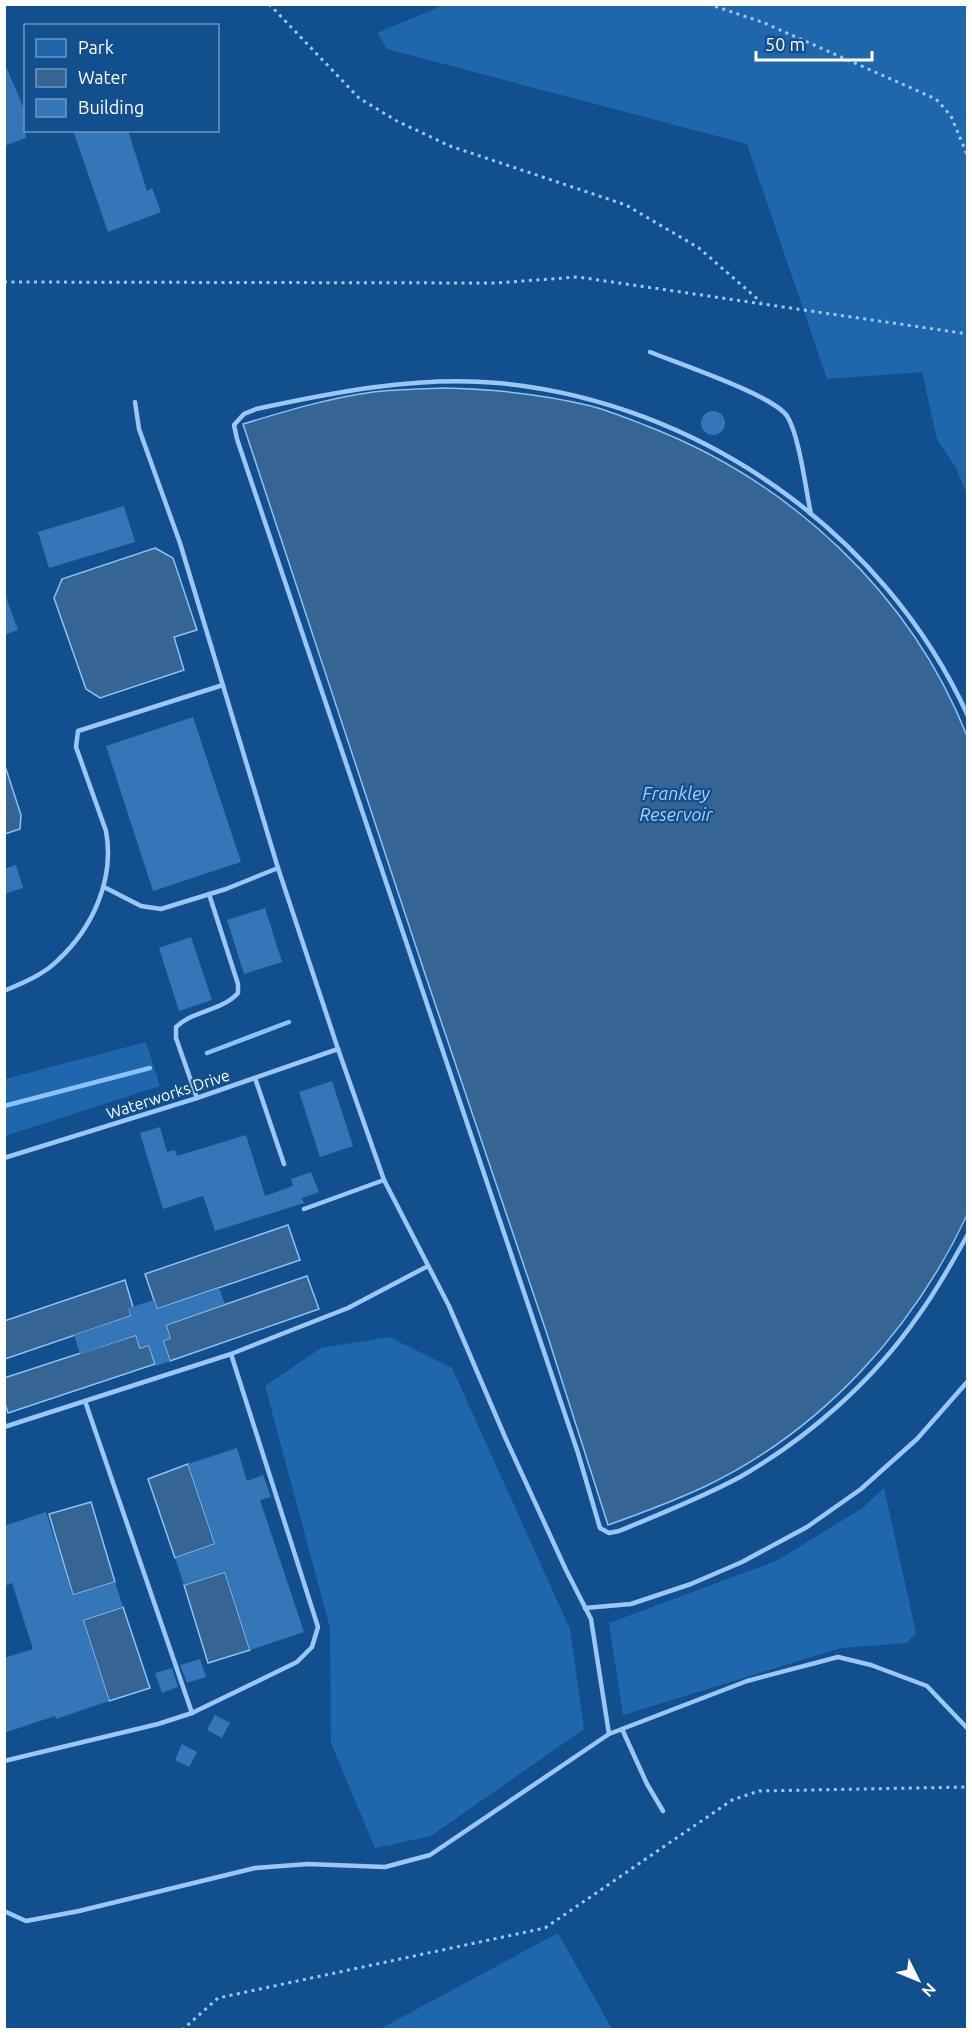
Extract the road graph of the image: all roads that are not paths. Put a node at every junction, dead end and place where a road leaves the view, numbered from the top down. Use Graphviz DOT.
graph roads {
  1 [pos="650,352"];
  2 [pos="135,402"];
  3 [pos="811,514"];
  4 [pos="223,686"];
  5 [pos="968,716"];
  6 [pos="278,868"];
  7 [pos="104,887"];
  8 [pos="209,894"];
  9 [pos="4,991"];
  10 [pos="338,1049"];
  11 [pos="255,1078"];
  12 [pos="197,1098"];
  13 [pos="4,1158"];
  14 [pos="284,1164"];
  15 [pos="384,1180"];
  16 [pos="304,1209"];
  17 [pos="968,1234"];
  18 [pos="428,1266"];
  19 [pos="231,1354"];
  20 [pos="968,1381"];
  21 [pos="85,1401"];
  22 [pos="4,1427"];
  23 [pos="585,1608"];
  24 [pos="192,1713"];
  25 [pos="622,1729"];
  26 [pos="968,1729"];
  27 [pos="609,1734"];
  28 [pos="4,1761"];
  29 [pos="663,1811"];
  30 [pos="4,1911"];
  1 -- 3 [label="lane"];
  2 -- 4 [label="lane"];
  3 -- 5 [label="lane"];
  3 -- 17 [label="lane"];
  4 -- 6 [label="lane"];
  4 -- 7 [label="lane"];
  6 -- 8 [label="lane"];
  6 -- 10 [label="lane"];
  7 -- 8 [label="lane"];
  7 -- 9 [label="lane"];
  8 -- 12 [label="lane"];
  10 -- 11 [label="lane, Waterworks Drive"];
  10 -- 15 [label="lane"];
  11 -- 12 [label="lane, Waterworks Drive"];
  11 -- 14 [label="lane"];
  12 -- 13 [label="lane, Waterworks Drive"];
  15 -- 16 [label="lane"];
  15 -- 18 [label="lane"];
  18 -- 19 [label="lane"];
  18 -- 23 [label="lane"];
  19 -- 21 [label="lane"];
  19 -- 24 [label="lane"];
  20 -- 23 [label="lane"];
  21 -- 22 [label="lane"];
  21 -- 24 [label="lane"];
  23 -- 27 [label="lane"];
  24 -- 28 [label="lane"];
  25 -- 26 [label="lane"];
  25 -- 27 [label="lane"];
  25 -- 29 [label="lane"];
  27 -- 30 [label="lane"];
}
